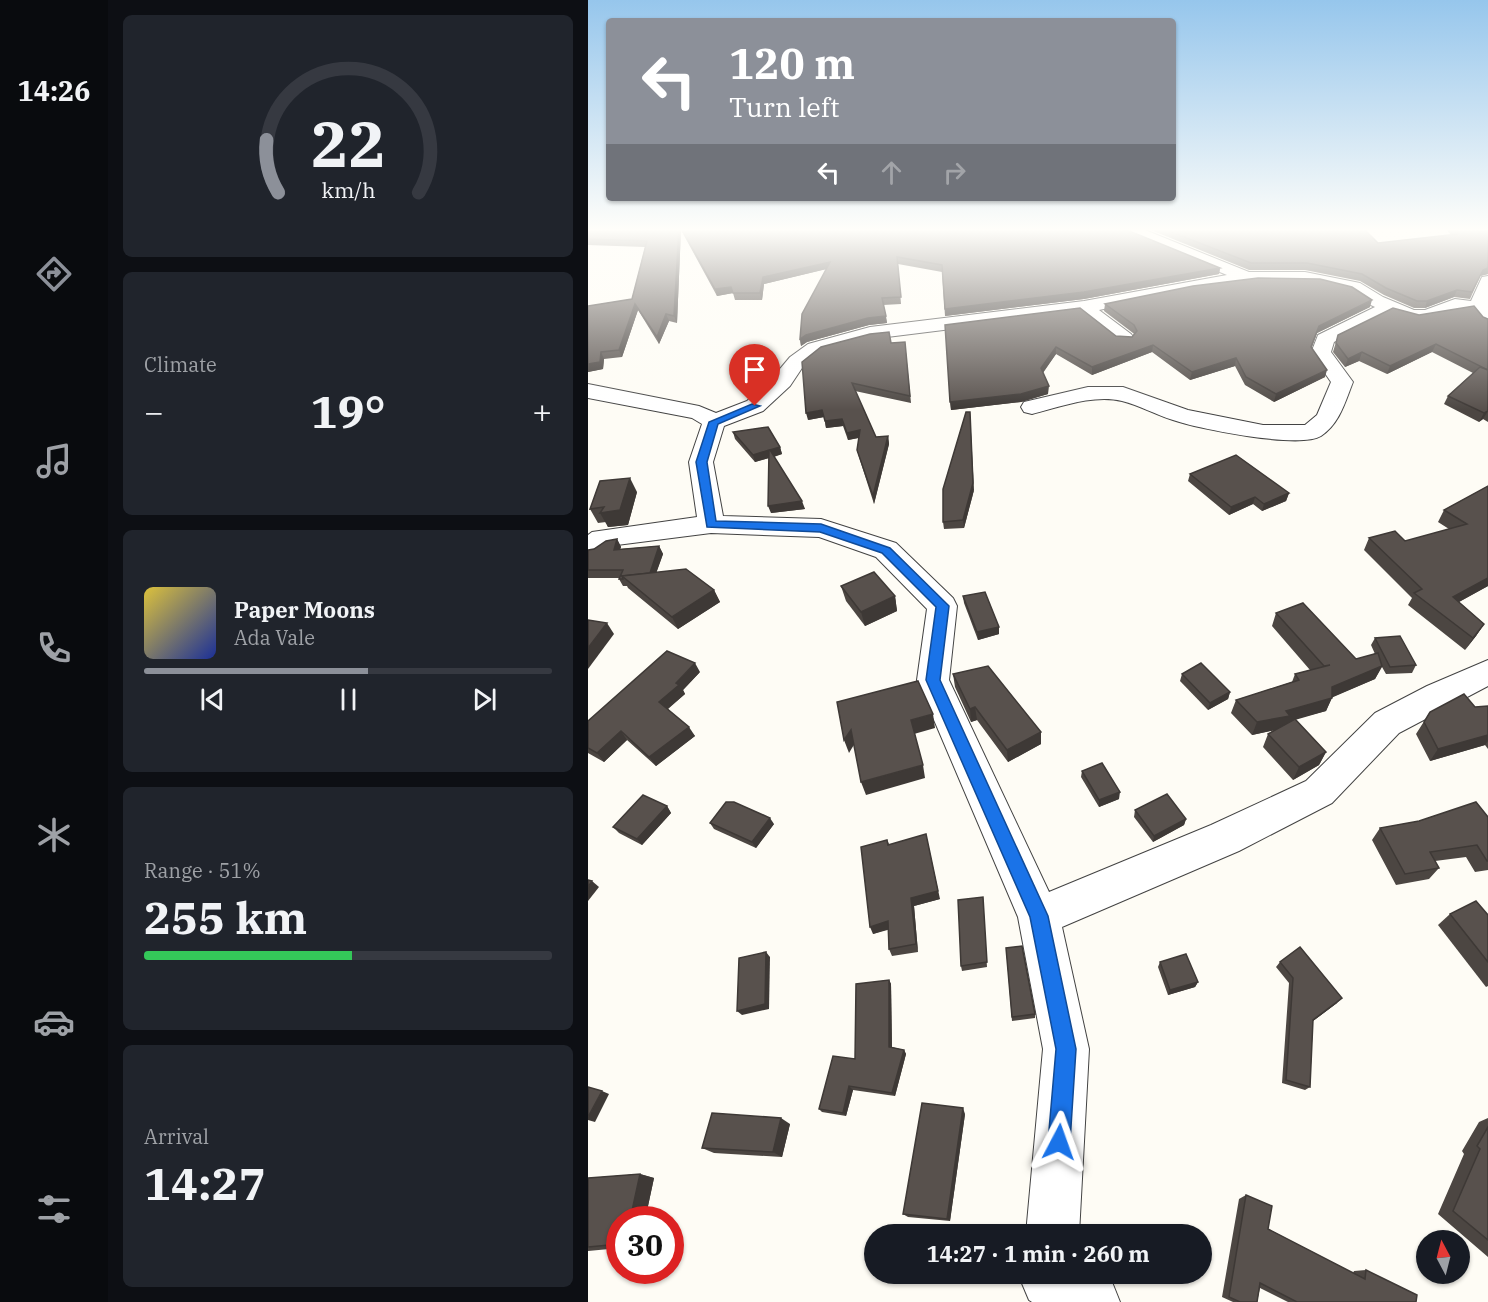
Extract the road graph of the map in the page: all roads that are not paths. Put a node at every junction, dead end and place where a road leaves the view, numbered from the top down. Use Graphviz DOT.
graph roads {
  1 [pos="1183,289"];
  2 [pos="1357,289"];
  3 [pos="1487,289"];
  4 [pos="1084,307"];
  5 [pos="1390,307"];
  6 [pos="1483,313"];
  7 [pos="1124,338"];
  8 [pos="594,399"];
  9 [pos="1032,407"];
  10 [pos="714,422"];
  11 [pos="711,524"];
  12 [pos="588,548"];
  13 [pos="1488,672"];
  14 [pos="1039,916"];
  15 [pos="1053,1224"];
  16 [pos="1054,1284"];
  17 [pos="1092,1302"];
  1 -- 4 [label="street"];
  2 -- 5 [label="street"];
  3 -- 6 [label="street"];
  4 -- 7 [label="street"];
  4 -- 10 [label="street"];
  5 -- 6 [label="street"];
  5 -- 9 [label="street"];
  8 -- 10 [label="street"];
  10 -- 11 [label="street"];
  11 -- 12 [label="street"];
  11 -- 14 [label="street"];
  13 -- 14 [label="street"];
  14 -- 15 [label="street"];
  16 -- 17 [label="street"];
}
